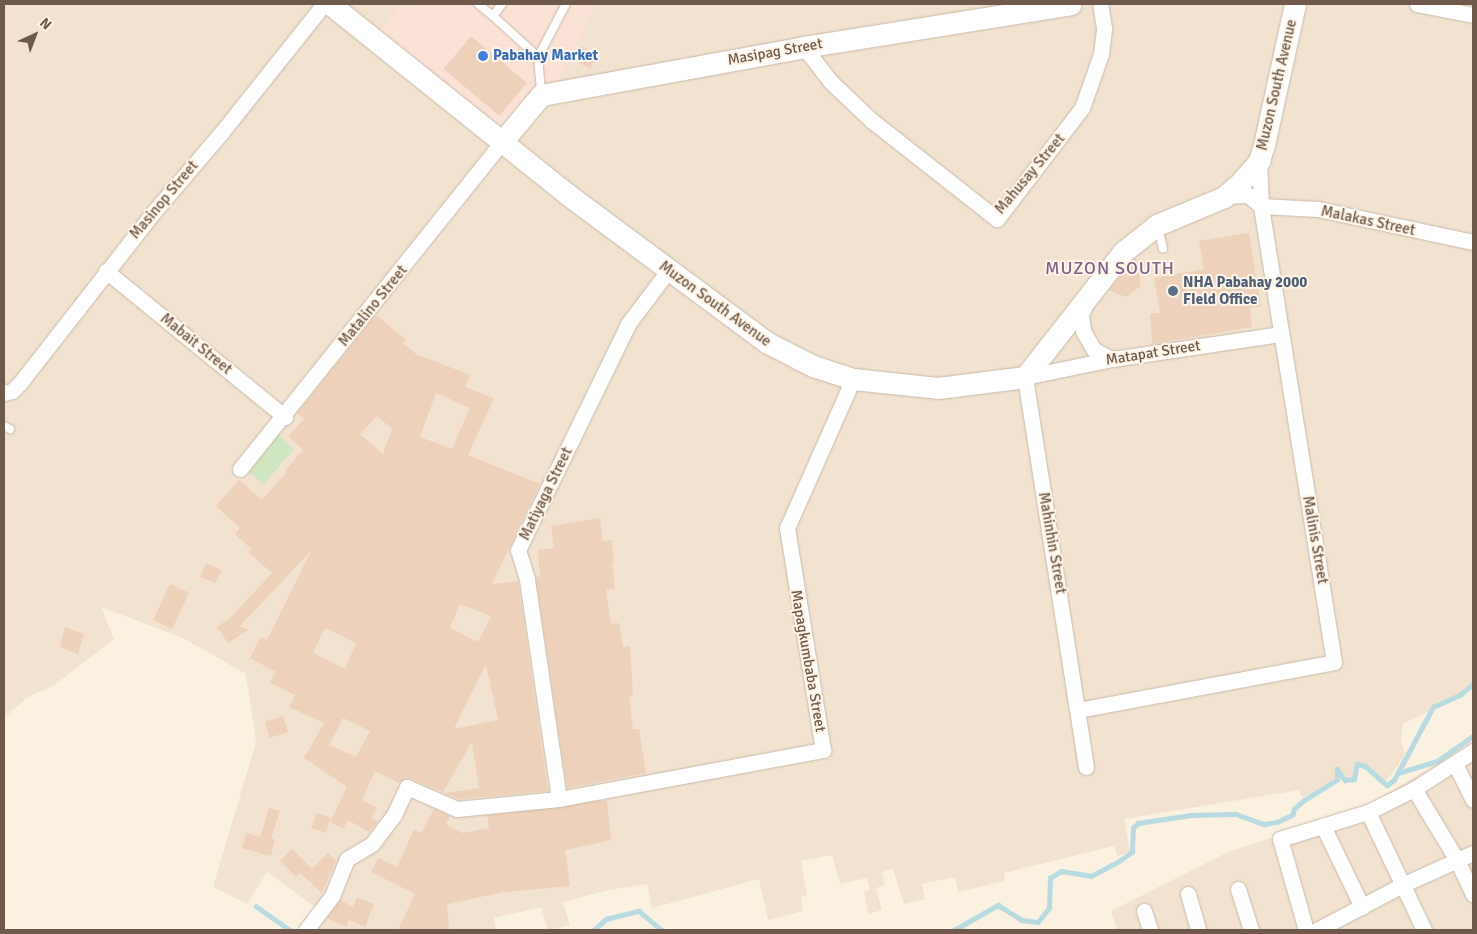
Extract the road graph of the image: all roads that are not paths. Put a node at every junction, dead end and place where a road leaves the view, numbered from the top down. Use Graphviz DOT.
graph roads {
  1 [pos="324,4"];
  2 [pos="330,4"];
  3 [pos="478,4"];
  4 [pos="502,4"];
  5 [pos="566,4"];
  6 [pos="1071,4"];
  7 [pos="1100,4"];
  8 [pos="1295,4"];
  9 [pos="1417,4"];
  10 [pos="1473,15"];
  11 [pos="492,16"];
  12 [pos="804,47"];
  13 [pos="538,57"];
  14 [pos="541,95"];
  15 [pos="502,142"];
  16 [pos="1259,161"];
  17 [pos="1226,196"];
  18 [pos="1261,206"];
  19 [pos="1157,226"];
  20 [pos="1473,242"];
  21 [pos="1163,248"];
  22 [pos="106,271"];
  23 [pos="668,271"];
  24 [pos="1091,292"];
  25 [pos="1281,334"];
  26 [pos="1112,359"];
  27 [pos="1025,377"];
  28 [pos="853,379"];
  29 [pos="4,393"];
  30 [pos="285,416"];
  31 [pos="240,469"];
  32 [pos="1078,710"];
  33 [pos="1473,751"];
  34 [pos="1455,764"];
  35 [pos="1086,767"];
  36 [pos="1414,789"];
  37 [pos="559,798"];
  38 [pos="1473,800"];
  39 [pos="1368,812"];
  40 [pos="1322,826"];
  41 [pos="1473,853"];
  42 [pos="1457,860"];
  43 [pos="1402,885"];
  44 [pos="1238,889"];
  45 [pos="1188,894"];
  46 [pos="1473,894"];
  47 [pos="1362,907"];
  48 [pos="1144,911"];
  49 [pos="306,930"];
  50 [pos="1150,930"];
  51 [pos="1198,930"];
  52 [pos="1251,930"];
  53 [pos="1306,930"];
  54 [pos="1317,930"];
  55 [pos="1424,930"];
  1 -- 22 [label="street, Masinop Street"];
  2 -- 15 [label="street, Muzon South Avenue"];
  3 -- 11 [label="lane"];
  4 -- 11 [label="lane"];
  5 -- 13 [label="lane"];
  6 -- 12 [label="street, Masipag Street"];
  7 -- 12 [label="street, Mahusay Street"];
  8 -- 16 [label="street, Muzon South Avenue"];
  9 -- 10 [label="street"];
  11 -- 13 [label="lane"];
  12 -- 14 [label="street, Masipag Street"];
  13 -- 14 [label="lane"];
  14 -- 15 [label="street"];
  15 -- 23 [label="street, Muzon South Avenue"];
  15 -- 30 [label="street, Matalino Street"];
  16 -- 17 [label="street, Muzon South Avenue"];
  16 -- 18 [label="street, Malinis Street"];
  17 -- 18 [label="street"];
  17 -- 19 [label="street, Muzon South Avenue"];
  18 -- 20 [label="street, Malakas Street"];
  18 -- 25 [label="street, Malinis Street"];
  19 -- 21 [label="lane"];
  19 -- 24 [label="street, Muzon South Avenue"];
  22 -- 29 [label="street, Masinop Street"];
  22 -- 30 [label="street, Mabait Street"];
  23 -- 28 [label="street, Muzon South Avenue"];
  23 -- 37 [label="street, Matiyaga Street"];
  24 -- 26 [label="street"];
  24 -- 27 [label="street, Muzon South Avenue"];
  25 -- 26 [label="street, Matapat Street"];
  25 -- 32 [label="street, Malinis Street"];
  26 -- 27 [label="street, Matapat Street"];
  27 -- 28 [label="street, Muzon South Avenue"];
  27 -- 32 [label="street, Mahinhin Street"];
  28 -- 37 [label="street, Mapagkumbaba Street"];
  30 -- 31 [label="street, Matalino Street"];
  32 -- 35 [label="street, Mahinhin Street"];
  33 -- 34 [label="street"];
  34 -- 36 [label="street"];
  34 -- 38 [label="street"];
  36 -- 39 [label="street"];
  36 -- 42 [label="street"];
  37 -- 49 [label="street"];
  39 -- 40 [label="street"];
  39 -- 43 [label="street"];
  40 -- 47 [label="street"];
  40 -- 53 [label="street"];
  41 -- 42 [label="street"];
  42 -- 43 [label="street"];
  42 -- 46 [label="street"];
  43 -- 47 [label="street"];
  43 -- 55 [label="street"];
  44 -- 52 [label="street"];
  45 -- 51 [label="street"];
  47 -- 54 [label="street"];
  48 -- 50 [label="street"];
}
